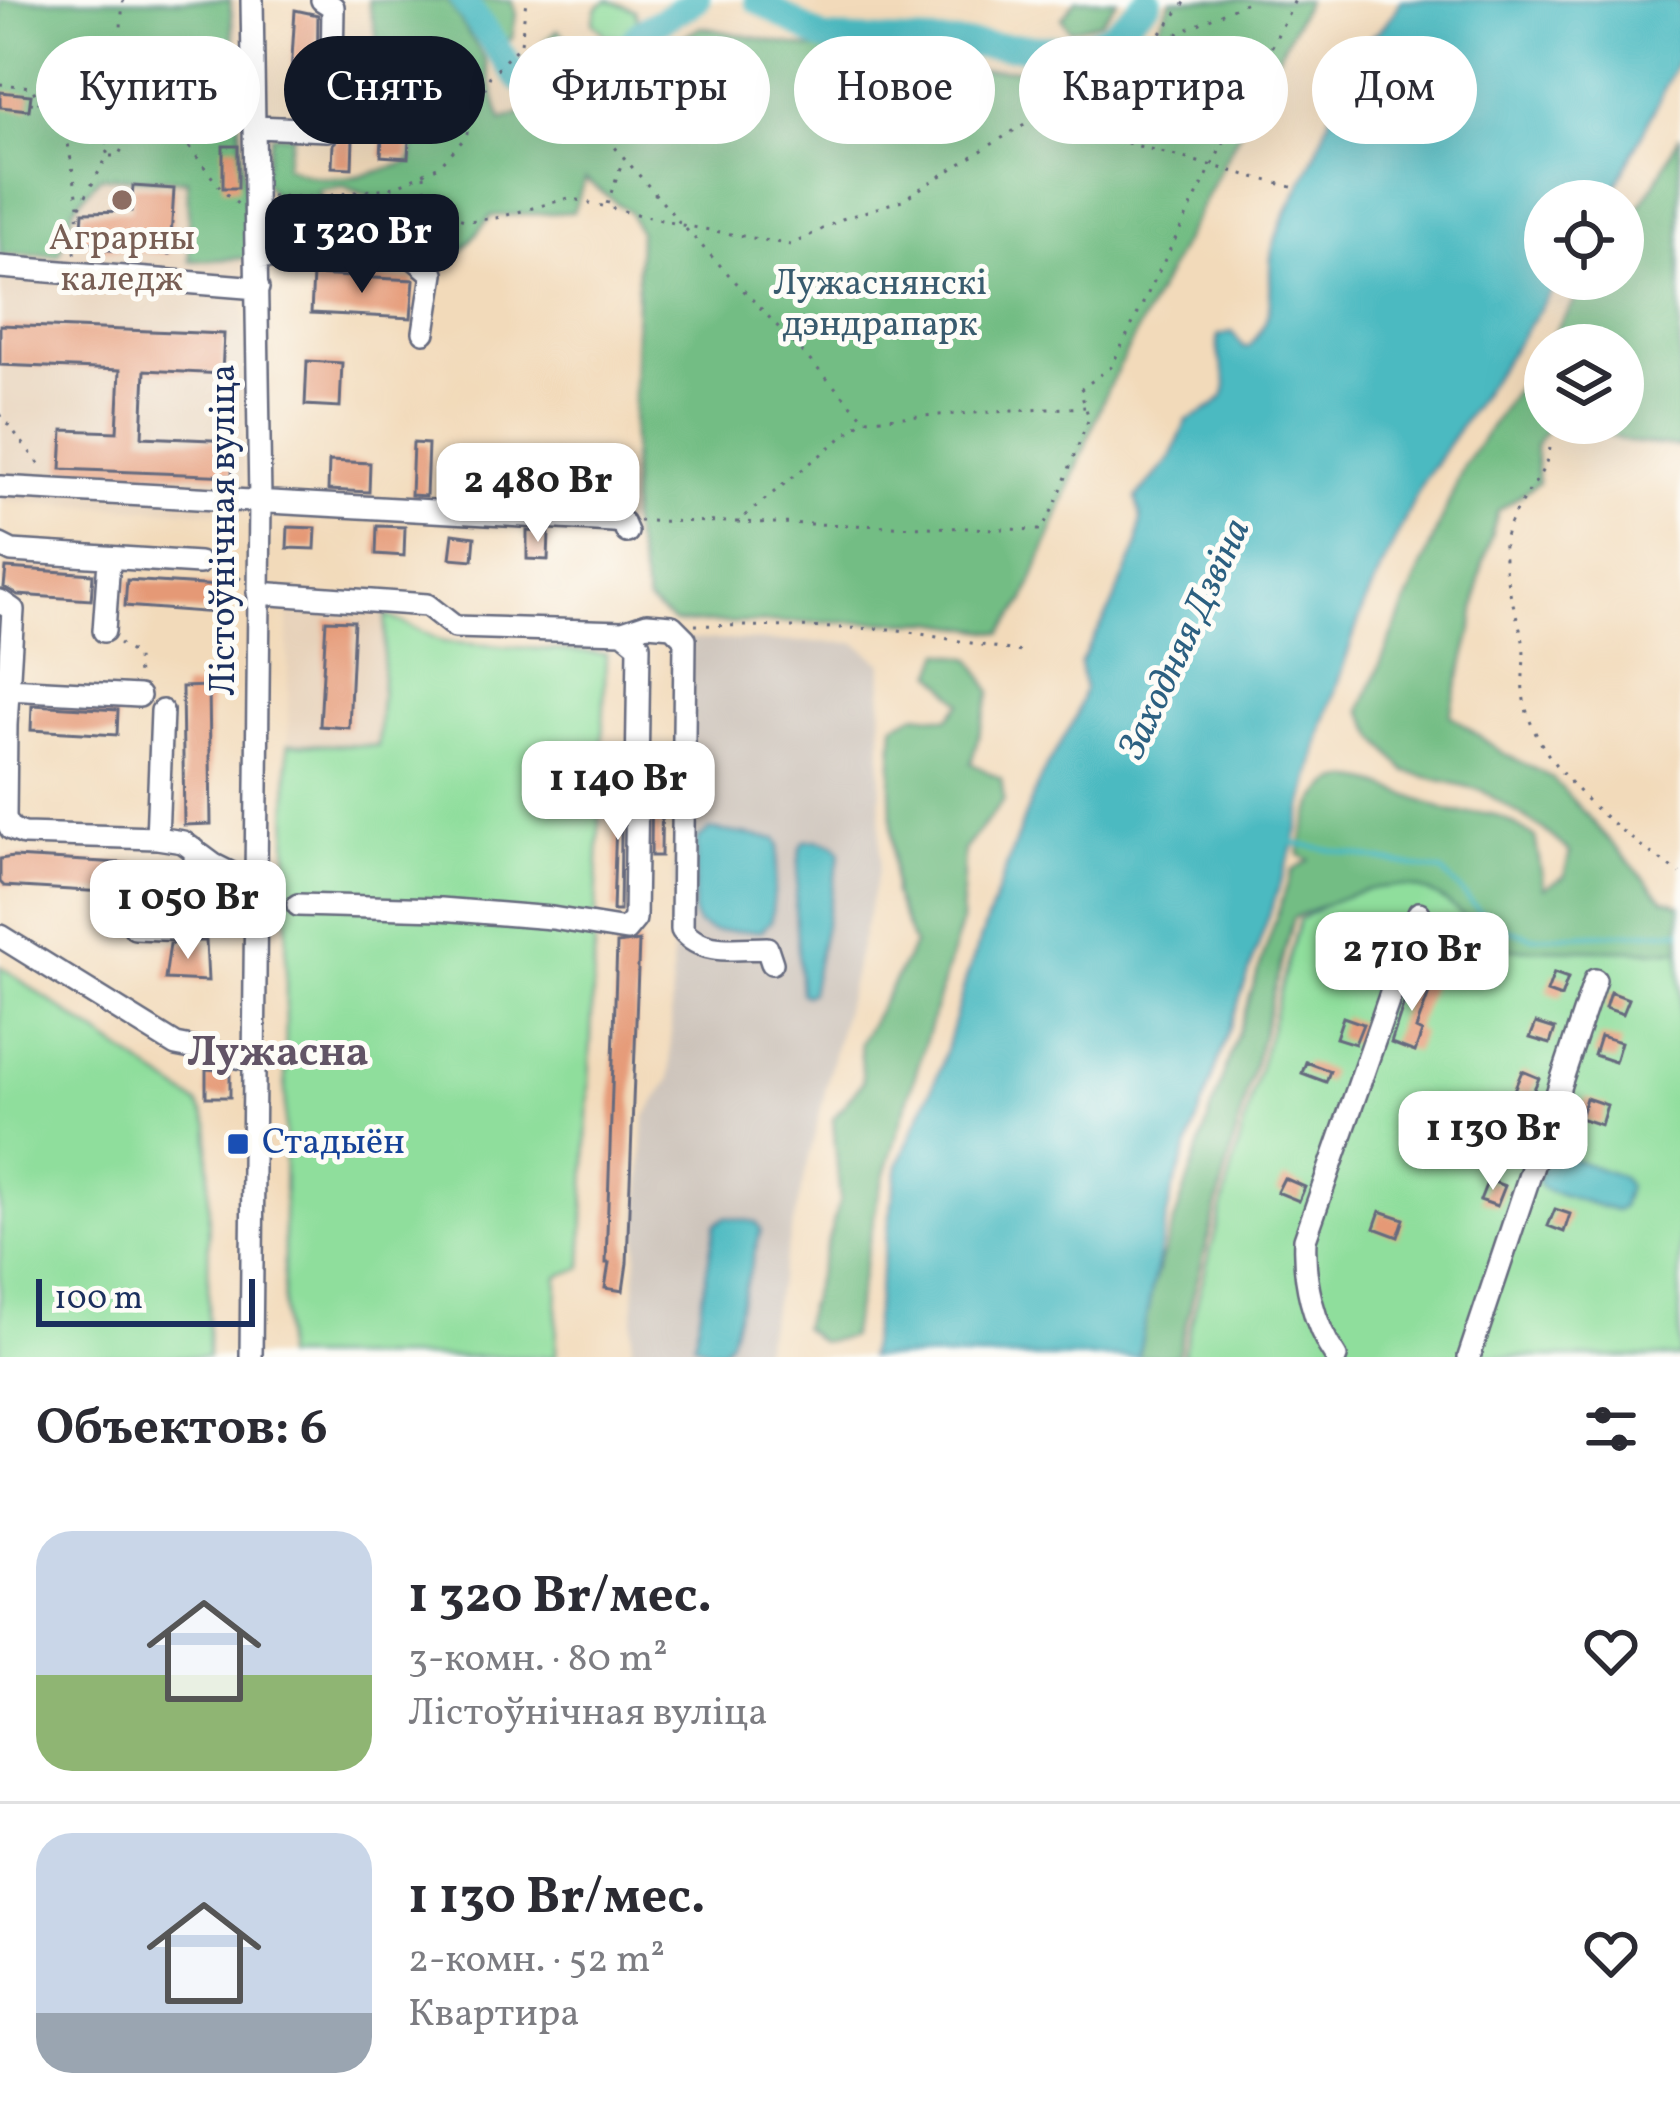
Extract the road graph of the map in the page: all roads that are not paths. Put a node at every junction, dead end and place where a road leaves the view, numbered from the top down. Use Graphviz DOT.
graph roads {
  1 [pos="252,0"];
  2 [pos="322,0"];
  3 [pos="253,36"];
  4 [pos="333,36"];
  5 [pos="256,144"];
  6 [pos="258,227"];
  7 [pos="0,267"];
  8 [pos="259,288"];
  9 [pos="424,332"];
  10 [pos="0,488"];
  11 [pos="260,500"];
  12 [pos="620,526"];
  13 [pos="0,545"];
  14 [pos="109,560"];
  15 [pos="199,563"];
  16 [pos="258,593"];
  17 [pos="0,601"];
  18 [pos="104,631"];
  19 [pos="623,632"];
  20 [pos="8,689"];
  21 [pos="139,696"];
  22 [pos="162,711"];
  23 [pos="3,725"];
  24 [pos="157,838"];
  25 [pos="194,850"];
  26 [pos="256,886"];
  27 [pos="298,905"];
  28 [pos="1419,913"];
  29 [pos="135,928"];
  30 [pos="0,936"];
  31 [pos="772,963"];
  32 [pos="1594,980"];
  33 [pos="253,1060"];
  34 [pos="251,1357"];
  35 [pos="1336,1357"];
  36 [pos="1468,1357"];
  1 -- 3 [label="street, Лістоўнічная вуліца"];
  2 -- 4 [label="street"];
  5 -- 6 [label="street, Лістоўнічная вуліца"];
  6 -- 8 [label="street, Лістоўнічная вуліца"];
  6 -- 9 [label="street"];
  7 -- 8 [label="street"];
  8 -- 11 [label="street, Лістоўнічная вуліца"];
  10 -- 11 [label="street"];
  11 -- 12 [label="street"];
  11 -- 16 [label="street, Лістоўнічная вуліца"];
  13 -- 14 [label="street"];
  14 -- 15 [label="street"];
  14 -- 18 [label="street"];
  16 -- 19 [label="street"];
  16 -- 26 [label="street, Лістоўнічная вуліца"];
  17 -- 20 [label="street"];
  19 -- 27 [label="street"];
  19 -- 31 [label="street"];
  20 -- 21 [label="street"];
  20 -- 23 [label="street"];
  22 -- 24 [label="street"];
  23 -- 24 [label="street"];
  24 -- 25 [label="street"];
  25 -- 26 [label="street"];
  25 -- 29 [label="street"];
  26 -- 33 [label="street, Лістоўнічная вуліца"];
  28 -- 35 [label="street"];
  30 -- 33 [label="street"];
  32 -- 36 [label="street"];
  33 -- 34 [label="street, Лістоўнічная вуліца"];
}
